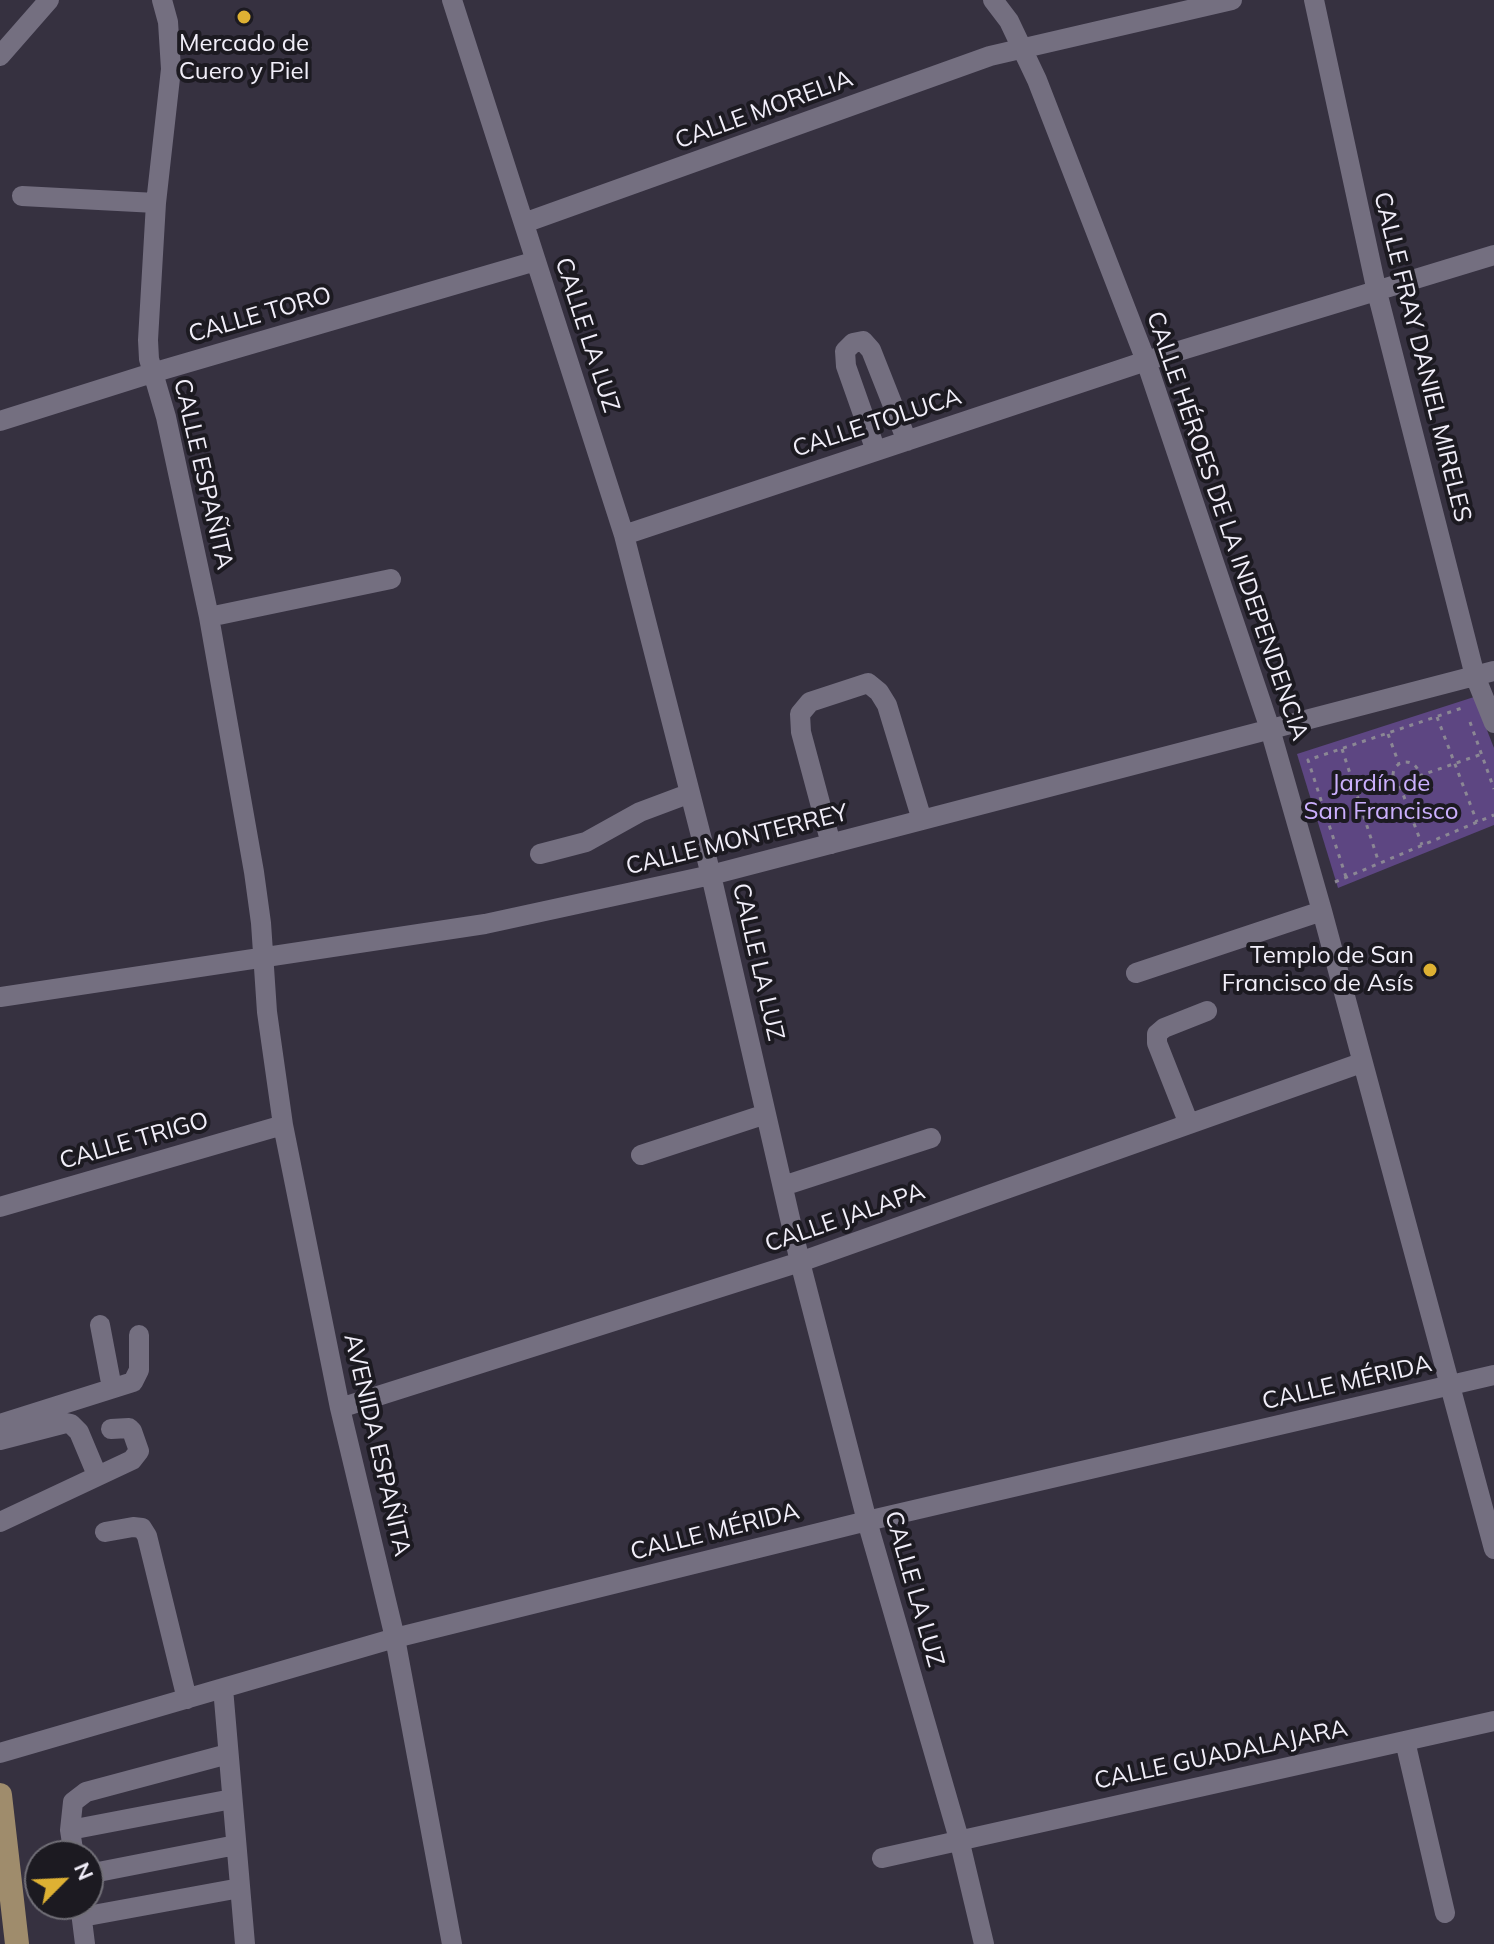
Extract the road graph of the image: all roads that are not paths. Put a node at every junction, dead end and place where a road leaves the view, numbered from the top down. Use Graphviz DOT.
graph roads {
  1 [pos="49,0"];
  2 [pos="162,0"];
  3 [pos="452,0"];
  4 [pos="993,0"];
  5 [pos="1232,0"];
  6 [pos="1314,0"];
  7 [pos="1023,48"];
  8 [pos="0,56"];
  9 [pos="22,196"];
  10 [pos="156,203"];
  11 [pos="524,223"];
  12 [pos="1494,255"];
  13 [pos="536,261"];
  14 [pos="1377,292"];
  15 [pos="1146,361"];
  16 [pos="152,373"];
  17 [pos="0,421"];
  18 [pos="907,441"];
  19 [pos="876,451"];
  20 [pos="624,535"];
  21 [pos="391,579"];
  22 [pos="209,617"];
  23 [pos="1484,673"];
  24 [pos="1494,723"];
  25 [pos="1270,729"];
  26 [pos="688,794"];
  27 [pos="922,820"];
  28 [pos="831,844"];
  29 [pos="540,854"];
  30 [pos="711,875"];
  31 [pos="1322,911"];
  32 [pos="264,956"];
  33 [pos="1136,973"];
  34 [pos="0,997"];
  35 [pos="1207,1011"];
  36 [pos="1361,1063"];
  37 [pos="766,1114"];
  38 [pos="1189,1124"];
  39 [pos="283,1125"];
  40 [pos="931,1138"];
  41 [pos="641,1155"];
  42 [pos="783,1186"];
  43 [pos="0,1207"];
  44 [pos="800,1262"];
  45 [pos="100,1325"];
  46 [pos="139,1335"];
  47 [pos="1494,1375"];
  48 [pos="1450,1386"];
  49 [pos="112,1388"];
  50 [pos="340,1408"];
  51 [pos="0,1424"];
  52 [pos="111,1429"];
  53 [pos="0,1440"];
  54 [pos="97,1475"];
  55 [pos="9,1510"];
  56 [pos="867,1521"];
  57 [pos="0,1522"];
  58 [pos="105,1532"];
  59 [pos="1494,1549"];
  60 [pos="395,1638"];
  61 [pos="223,1688"];
  62 [pos="187,1699"];
  63 [pos="1494,1721"];
  64 [pos="1405,1741"];
  65 [pos="0,1753"];
  66 [pos="228,1754"];
  67 [pos="0,1795"];
  68 [pos="232,1799"];
  69 [pos="70,1830"];
  70 [pos="959,1839"];
  71 [pos="72,1840"];
  72 [pos="236,1845"];
  73 [pos="882,1858"];
  74 [pos="104,1871"];
  75 [pos="240,1888"];
  76 [pos="104,1907"];
  77 [pos="1445,1913"];
  78 [pos="82,1920"];
  79 [pos="17,1944"];
  80 [pos="85,1944"];
  81 [pos="245,1944"];
  82 [pos="452,1944"];
  83 [pos="984,1944"];
  1 -- 8 [label="street"];
  2 -- 10 [label="street, CALLE ESPAÑITA"];
  3 -- 11 [label="street, CALLE LA LUZ"];
  4 -- 7 [label="street, CALLE HÉROES DE LA INDEPENDENCIA"];
  5 -- 7 [label="street, CALLE MORELIA"];
  6 -- 14 [label="street, CALLE FRAY DANIEL MIRELES"];
  7 -- 11 [label="street, CALLE MORELIA"];
  7 -- 15 [label="street, CALLE HÉROES DE LA INDEPENDENCIA"];
  9 -- 10 [label="street"];
  10 -- 16 [label="street, CALLE ESPAÑITA"];
  11 -- 13 [label="street, CALLE LA LUZ"];
  12 -- 14 [label="street, CALLE TOLUCA"];
  13 -- 16 [label="street, CALLE TORO"];
  13 -- 20 [label="street, CALLE LA LUZ"];
  14 -- 15 [label="street, CALLE TOLUCA"];
  14 -- 23 [label="street, CALLE FRAY DANIEL MIRELES"];
  15 -- 18 [label="street, CALLE TOLUCA"];
  15 -- 25 [label="street, CALLE HÉROES DE LA INDEPENDENCIA"];
  16 -- 17 [label="street, CALLE TORO"];
  16 -- 22 [label="street, CALLE ESPAÑITA"];
  18 -- 19 [label="street, CALLE TOLUCA"];
  18 -- 19 [label="street"];
  19 -- 20 [label="street, CALLE TOLUCA"];
  20 -- 26 [label="street, CALLE LA LUZ"];
  21 -- 22 [label="street"];
  22 -- 32 [label="street, CALLE ESPAÑITA"];
  23 -- 24 [label="street, CALLE FRAY DANIEL MIRELES"];
  23 -- 25 [label="street, CALLE MONTERREY"];
  25 -- 27 [label="street, CALLE MONTERREY"];
  25 -- 31 [label="street, CALLE HÉROES DE LA INDEPENDENCIA"];
  26 -- 29 [label="street"];
  26 -- 30 [label="street, CALLE LA LUZ"];
  27 -- 28 [label="street, CALLE MONTERREY"];
  27 -- 28 [label="street"];
  28 -- 30 [label="street, CALLE MONTERREY"];
  30 -- 32 [label="street, CALLE MONTERREY"];
  30 -- 37 [label="street, CALLE LA LUZ"];
  31 -- 33 [label="street"];
  31 -- 36 [label="street, CALLE HÉROES DE LA INDEPENDENCIA"];
  32 -- 34 [label="street, CALLE MONTERREY"];
  32 -- 39 [label="street, AVENIDA ESPAÑITA"];
  35 -- 38 [label="street"];
  36 -- 38 [label="street, CALLE JALAPA"];
  36 -- 48 [label="street, CALLE HÉROES DE LA INDEPENDENCIA"];
  37 -- 41 [label="street"];
  37 -- 42 [label="street, CALLE LA LUZ"];
  38 -- 44 [label="street, CALLE JALAPA"];
  39 -- 43 [label="street, CALLE TRIGO"];
  39 -- 50 [label="street, AVENIDA ESPAÑITA"];
  40 -- 42 [label="street"];
  42 -- 44 [label="street, CALLE LA LUZ"];
  44 -- 50 [label="street, CALLE JALAPA"];
  44 -- 56 [label="street, CALLE LA LUZ"];
  45 -- 49 [label="street"];
  46 -- 49 [label="street"];
  47 -- 48 [label="street, CALLE MÉRIDA"];
  48 -- 56 [label="street, CALLE MÉRIDA"];
  48 -- 59 [label="street, CALLE HÉROES DE LA INDEPENDENCIA"];
  49 -- 51 [label="street"];
  50 -- 60 [label="street, AVENIDA ESPAÑITA"];
  52 -- 54 [label="street"];
  53 -- 54 [label="street"];
  54 -- 55 [label="street"];
  55 -- 57 [label="street"];
  56 -- 60 [label="street, CALLE MÉRIDA"];
  56 -- 70 [label="street, CALLE LA LUZ"];
  58 -- 62 [label="street"];
  60 -- 61 [label="street, CALLE MÉRIDA"];
  60 -- 82 [label="street, AVENIDA ESPAÑITA"];
  61 -- 62 [label="street, CALLE MÉRIDA"];
  61 -- 66 [label="street"];
  62 -- 65 [label="street, CALLE MÉRIDA"];
  63 -- 64 [label="street, CALLE GUADALAJARA"];
  64 -- 70 [label="street, CALLE GUADALAJARA"];
  64 -- 77 [label="street"];
  66 -- 68 [label="street"];
  66 -- 69 [label="street"];
  67 -- 79 [label="main road"];
  68 -- 69 [label="street"];
  68 -- 72 [label="street"];
  69 -- 71 [label="street"];
  70 -- 73 [label="street, CALLE GUADALAJARA"];
  70 -- 83 [label="street, CALLE LA LUZ"];
  72 -- 74 [label="street"];
  72 -- 75 [label="street"];
  75 -- 76 [label="street"];
  75 -- 81 [label="street"];
  78 -- 80 [label="street"];
}
